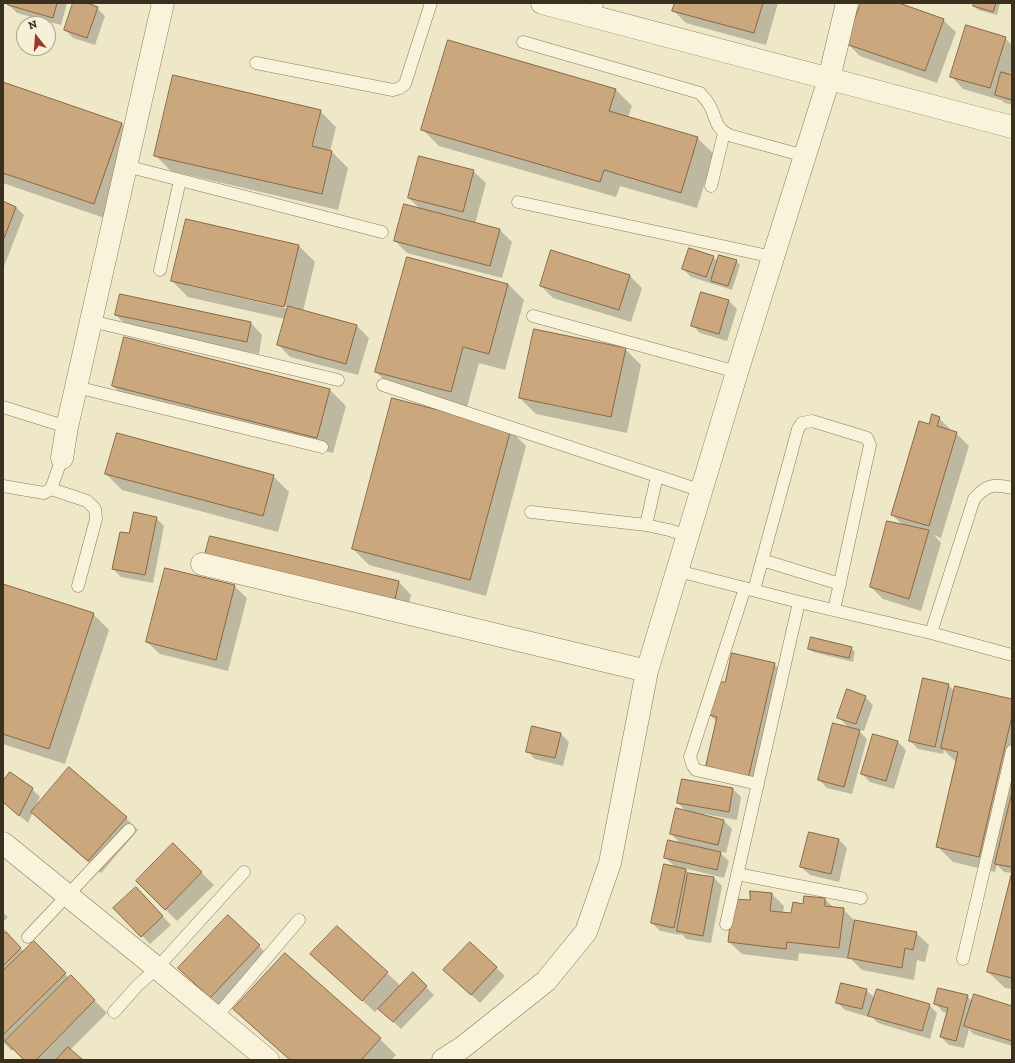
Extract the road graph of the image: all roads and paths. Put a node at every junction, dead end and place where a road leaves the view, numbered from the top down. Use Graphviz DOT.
graph roads {
  1 [pos="163,3"];
  2 [pos="431,3"];
  3 [pos="542,3"];
  4 [pos="847,3"];
  5 [pos="595,10"];
  6 [pos="523,42"];
  7 [pos="256,63"];
  8 [pos="829,78"];
  9 [pos="1012,127"];
  10 [pos="724,133"];
  11 [pos="805,156"];
  12 [pos="126,166"];
  13 [pos="180,180"];
  14 [pos="711,186"];
  15 [pos="518,202"];
  16 [pos="382,232"];
  17 [pos="773,257"];
  18 [pos="160,270"];
  19 [pos="533,316"];
  20 [pos="91,321"];
  21 [pos="737,372"];
  22 [pos="338,380"];
  23 [pos="383,385"];
  24 [pos="76,388"];
  25 [pos="3,407"];
  26 [pos="67,427"];
  27 [pos="322,447"];
  28 [pos="62,458"];
  29 [pos="657,476"];
  30 [pos="3,486"];
  31 [pos="1012,488"];
  32 [pos="51,489"];
  33 [pos="702,491"];
  34 [pos="531,512"];
  35 [pos="646,525"];
  36 [pos="688,536"];
  37 [pos="762,560"];
  38 [pos="202,564"];
  39 [pos="678,572"];
  40 [pos="840,584"];
  41 [pos="78,586"];
  42 [pos="749,589"];
  43 [pos="799,602"];
  44 [pos="834,610"];
  45 [pos="931,633"];
  46 [pos="1012,655"];
  47 [pos="647,671"];
  48 [pos="1012,751"];
  49 [pos="758,784"];
  50 [pos="129,830"];
  51 [pos="3,843"];
  52 [pos="244,872"];
  53 [pos="737,874"];
  54 [pos="68,895"];
  55 [pos="861,898"];
  56 [pos="299,920"];
  57 [pos="726,924"];
  58 [pos="28,937"];
  59 [pos="963,959"];
  60 [pos="157,968"];
  61 [pos="114,1012"];
  62 [pos="216,1017"];
  63 [pos="268,1060"];
  64 [pos="443,1060"];
  1 -- 12 [label="street"];
  2 -- 7 [label="lane"];
  3 -- 5 [label="street"];
  4 -- 8 [label="street"];
  5 -- 8 [label="street"];
  6 -- 10 [label="lane"];
  8 -- 9 [label="street"];
  8 -- 11 [label="street"];
  10 -- 11 [label="lane"];
  10 -- 14 [label="lane"];
  11 -- 17 [label="street"];
  12 -- 13 [label="lane"];
  12 -- 20 [label="street"];
  13 -- 16 [label="lane"];
  13 -- 18 [label="lane"];
  15 -- 17 [label="lane"];
  17 -- 21 [label="street"];
  19 -- 21 [label="lane"];
  20 -- 22 [label="lane"];
  20 -- 24 [label="street"];
  21 -- 33 [label="street"];
  23 -- 29 [label="lane"];
  24 -- 26 [label="street"];
  24 -- 27 [label="lane"];
  25 -- 26 [label="lane"];
  26 -- 28 [label="street"];
  28 -- 32 [label="lane"];
  29 -- 33 [label="lane"];
  29 -- 35 [label="lane"];
  30 -- 32 [label="lane"];
  31 -- 45 [label="lane"];
  32 -- 41 [label="lane"];
  33 -- 36 [label="street"];
  34 -- 35 [label="lane"];
  35 -- 36 [label="lane"];
  36 -- 39 [label="street"];
  37 -- 40 [label="lane"];
  37 -- 40 [label="lane"];
  37 -- 42 [label="lane"];
  38 -- 47 [label="street"];
  39 -- 42 [label="lane"];
  39 -- 47 [label="street"];
  40 -- 44 [label="lane"];
  42 -- 43 [label="lane"];
  42 -- 49 [label="lane"];
  43 -- 44 [label="lane"];
  43 -- 49 [label="lane"];
  44 -- 45 [label="lane"];
  45 -- 46 [label="lane"];
  47 -- 64 [label="street"];
  48 -- 59 [label="lane"];
  49 -- 53 [label="lane"];
  50 -- 54 [label="lane"];
  51 -- 54 [label="street"];
  52 -- 60 [label="lane"];
  53 -- 55 [label="lane"];
  53 -- 57 [label="lane"];
  54 -- 58 [label="lane"];
  54 -- 60 [label="street"];
  56 -- 62 [label="lane"];
  60 -- 61 [label="lane"];
  60 -- 62 [label="street"];
  62 -- 63 [label="street"];
}
